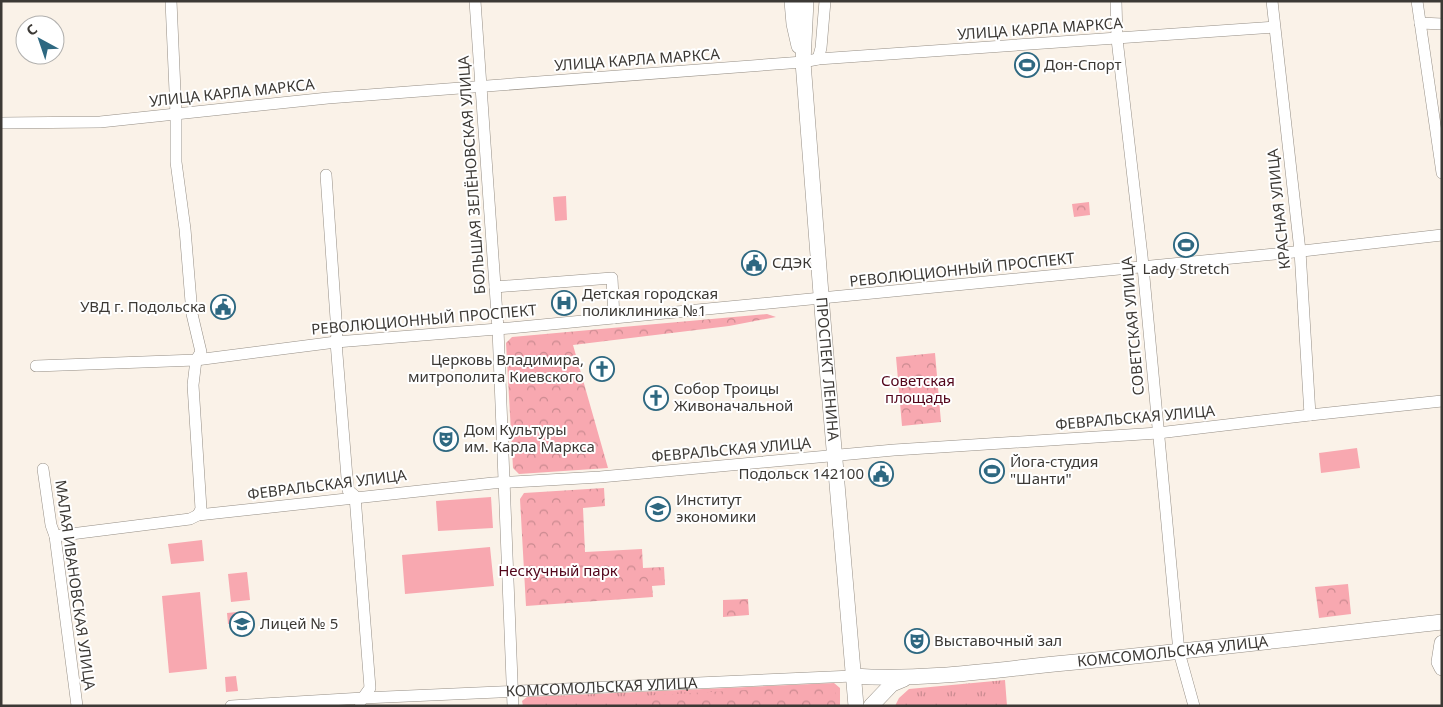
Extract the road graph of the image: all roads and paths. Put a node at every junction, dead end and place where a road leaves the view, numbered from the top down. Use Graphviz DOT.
graph roads {
  1 [pos="171,1"];
  2 [pos="475,1"];
  3 [pos="792,1"];
  4 [pos="806,1"];
  5 [pos="825,1"];
  6 [pos="1116,1"];
  7 [pos="1272,1"];
  8 [pos="1417,1"];
  9 [pos="1420,23"];
  10 [pos="1442,24"];
  11 [pos="1274,27"];
  12 [pos="1117,39"];
  13 [pos="811,61"];
  14 [pos="481,86"];
  15 [pos="176,114"];
  16 [pos="1,123"];
  17 [pos="1442,173"];
  18 [pos="326,175"];
  19 [pos="1442,236"];
  20 [pos="1300,251"];
  21 [pos="1143,267"];
  22 [pos="495,287"];
  23 [pos="821,298"];
  24 [pos="614,318"];
  25 [pos="498,329"];
  26 [pos="336,342"];
  27 [pos="196,360"];
  28 [pos="36,366"];
  29 [pos="1442,401"];
  30 [pos="1310,415"];
  31 [pos="1158,433"];
  32 [pos="834,456"];
  33 [pos="43,469"];
  34 [pos="504,482"];
  35 [pos="355,496"];
  36 [pos="198,514"];
  37 [pos="55,536"];
  38 [pos="1442,622"];
  39 [pos="1442,643"];
  40 [pos="1179,652"];
  41 [pos="1442,668"];
  42 [pos="853,676"];
  43 [pos="905,678"];
  44 [pos="512,692"];
  45 [pos="361,702"];
  46 [pos="874,705"];
  47 [pos="77,706"];
  48 [pos="230,706"];
  49 [pos="513,706"];
  50 [pos="856,706"];
  51 [pos="1194,706"];
  1 -- 15 [label="street"];
  2 -- 14 [label="street, БОЛЬШАЯ ЗЕЛЁНОВСКАЯ УЛИЦА"];
  3 -- 13 [label="main road, ПРОСПЕКТ ЛЕНИНА"];
  4 -- 13 [label="main road, ПРОСПЕКТ ЛЕНИНА"];
  5 -- 13 [label="street"];
  6 -- 12 [label="street, СОВЕТСКАЯ УЛИЦА"];
  7 -- 11 [label="street, КРАСНАЯ УЛИЦА"];
  8 -- 9 [label="street"];
  9 -- 10 [label="street"];
  9 -- 17 [label="street"];
  11 -- 12 [label="street, УЛИЦА КАРЛА МАРКСА"];
  11 -- 20 [label="street, КРАСНАЯ УЛИЦА"];
  12 -- 13 [label="street, УЛИЦА КАРЛА МАРКСА"];
  12 -- 21 [label="street, СОВЕТСКАЯ УЛИЦА"];
  13 -- 14 [label="street, УЛИЦА КАРЛА МАРКСА"];
  13 -- 23 [label="main road, ПРОСПЕКТ ЛЕНИНА"];
  14 -- 15 [label="street, УЛИЦА КАРЛА МАРКСА"];
  14 -- 22 [label="street, БОЛЬШАЯ ЗЕЛЁНОВСКАЯ УЛИЦА"];
  15 -- 16 [label="street, УЛИЦА КАРЛА МАРКСА"];
  15 -- 27 [label="street"];
  18 -- 26 [label="street"];
  19 -- 20 [label="street, РЕВОЛЮЦИОННЫЙ ПРОСПЕКТ"];
  20 -- 21 [label="street, РЕВОЛЮЦИОННЫЙ ПРОСПЕКТ"];
  20 -- 30 [label="street, КРАСНАЯ УЛИЦА"];
  21 -- 23 [label="street, РЕВОЛЮЦИОННЫЙ ПРОСПЕКТ"];
  21 -- 31 [label="street, СОВЕТСКАЯ УЛИЦА"];
  22 -- 24 [label="street"];
  22 -- 25 [label="street, БОЛЬШАЯ ЗЕЛЁНОВСКАЯ УЛИЦА"];
  23 -- 24 [label="street, РЕВОЛЮЦИОННЫЙ ПРОСПЕКТ"];
  23 -- 32 [label="main road, ПРОСПЕКТ ЛЕНИНА"];
  24 -- 25 [label="street, РЕВОЛЮЦИОННЫЙ ПРОСПЕКТ"];
  25 -- 26 [label="street, РЕВОЛЮЦИОННЫЙ ПРОСПЕКТ"];
  25 -- 34 [label="street, БОЛЬШАЯ ЗЕЛЁНОВСКАЯ УЛИЦА"];
  26 -- 27 [label="street, РЕВОЛЮЦИОННЫЙ ПРОСПЕКТ"];
  26 -- 35 [label="street"];
  27 -- 28 [label="street, РЕВОЛЮЦИОННЫЙ ПРОСПЕКТ"];
  27 -- 36 [label="street"];
  29 -- 30 [label="street, ФЕВРАЛЬСКАЯ УЛИЦА"];
  30 -- 31 [label="street, ФЕВРАЛЬСКАЯ УЛИЦА"];
  31 -- 32 [label="street, ФЕВРАЛЬСКАЯ УЛИЦА"];
  31 -- 40 [label="street, СОВЕТСКАЯ УЛИЦА"];
  32 -- 34 [label="street, ФЕВРАЛЬСКАЯ УЛИЦА"];
  32 -- 42 [label="main road, ПРОСПЕКТ ЛЕНИНА"];
  33 -- 37 [label="street, МАЛАЯ ИВАНОВСКАЯ УЛИЦА"];
  34 -- 35 [label="street, ФЕВРАЛЬСКАЯ УЛИЦА"];
  34 -- 44 [label="street, БОЛЬШАЯ ЗЕЛЁНОВСКАЯ УЛИЦА"];
  35 -- 36 [label="street, ФЕВРАЛЬСКАЯ УЛИЦА"];
  35 -- 45 [label="street"];
  36 -- 37 [label="street, ФЕВРАЛЬСКАЯ УЛИЦА"];
  37 -- 47 [label="street, МАЛАЯ ИВАНОВСКАЯ УЛИЦА"];
  38 -- 40 [label="main road, КОМСОМОЛЬСКАЯ УЛИЦА"];
  39 -- 41 [label="main road"];
  40 -- 43 [label="main road, КОМСОМОЛЬСКАЯ УЛИЦА"];
  40 -- 51 [label="street, СОВЕТСКАЯ УЛИЦА"];
  42 -- 43 [label="main road, КОМСОМОЛЬСКАЯ УЛИЦА"];
  42 -- 44 [label="street, КОМСОМОЛЬСКАЯ УЛИЦА"];
  42 -- 46 [label="main road"];
  42 -- 50 [label="main road, ПРОСПЕКТ ЛЕНИНА"];
  43 -- 46 [label="main road"];
  44 -- 45 [label="street, КОМСОМОЛЬСКАЯ УЛИЦА"];
  44 -- 49 [label="street, БОЛЬШАЯ ЗЕЛЁНОВСКАЯ УЛИЦА"];
  45 -- 48 [label="street, КОМСОМОЛЬСКАЯ УЛИЦА"];
}
